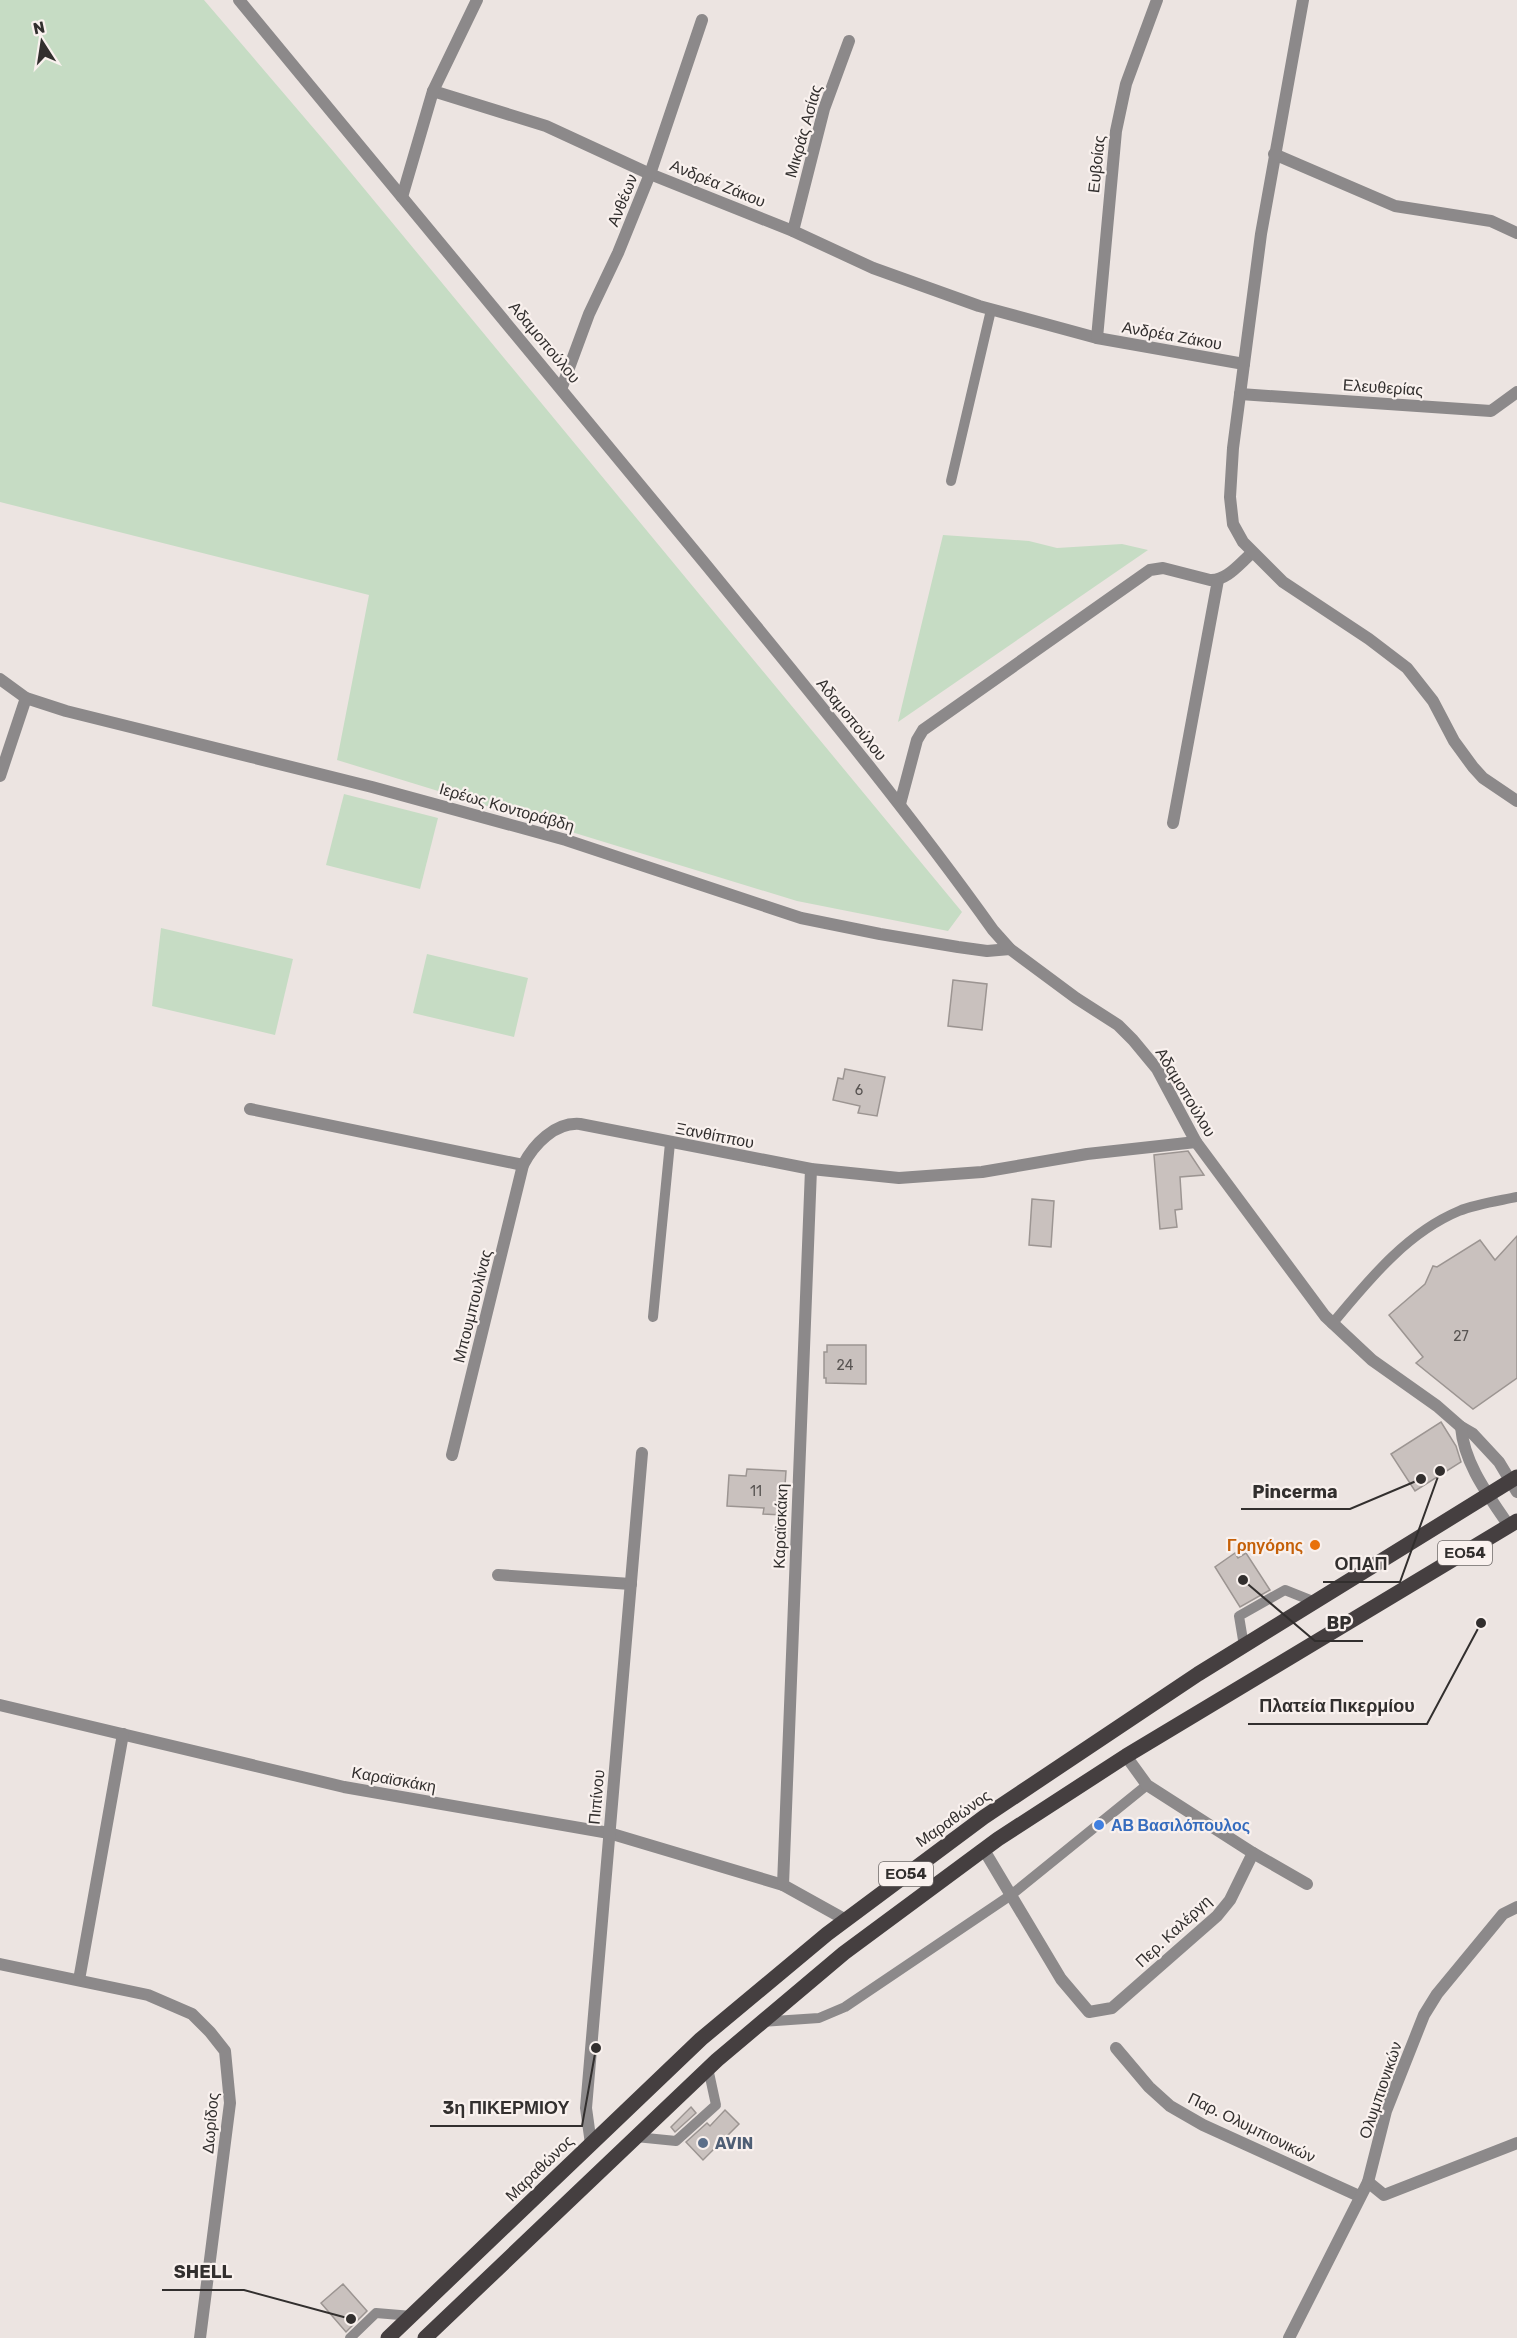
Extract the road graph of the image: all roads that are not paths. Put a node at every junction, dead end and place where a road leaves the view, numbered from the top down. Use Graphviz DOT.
graph roads {
  1 [pos="239,0"];
  2 [pos="477,0"];
  3 [pos="1157,0"];
  4 [pos="1303,0"];
  5 [pos="702,20"];
  6 [pos="849,40"];
  7 [pos="433,91"];
  8 [pos="1274,154"];
  9 [pos="650,174"];
  10 [pos="402,197"];
  11 [pos="793,231"];
  12 [pos="1517,233"];
  13 [pos="991,309"];
  14 [pos="1097,338"];
  15 [pos="1244,364"];
  16 [pos="562,387"];
  17 [pos="1517,392"];
  18 [pos="1240,394"];
  19 [pos="951,481"];
  20 [pos="1252,553"];
  21 [pos="1218,580"];
  22 [pos="0,679"];
  23 [pos="27,698"];
  24 [pos="0,776"];
  25 [pos="1517,801"];
  26 [pos="900,804"];
  27 [pos="1173,823"];
  28 [pos="1010,949"];
  29 [pos="250,1109"];
  30 [pos="1196,1142"];
  31 [pos="670,1143"];
  32 [pos="523,1165"];
  33 [pos="811,1169"];
  34 [pos="1517,1197"];
  35 [pos="652,1317"];
  36 [pos="1332,1324"];
  37 [pos="1461,1427"];
  38 [pos="642,1453"];
  39 [pos="452,1455"];
  40 [pos="1515,1484"];
  41 [pos="1489,1495"];
  42 [pos="1513,1524"];
  43 [pos="498,1575"];
  44 [pos="631,1584"];
  45 [pos="1315,1602"];
  46 [pos="1244,1646"];
  47 [pos="0,1705"];
  48 [pos="123,1734"];
  49 [pos="1126,1756"];
  50 [pos="1147,1785"];
  51 [pos="609,1833"];
  52 [pos="984,1850"];
  53 [pos="1253,1853"];
  54 [pos="1307,1884"];
  55 [pos="783,1885"];
  56 [pos="1011,1894"];
  57 [pos="1517,1907"];
  58 [pos="846,1920"];
  59 [pos="0,1964"];
  60 [pos="79,1980"];
  61 [pos="760,2022"];
  62 [pos="1116,2048"];
  63 [pos="708,2068"];
  64 [pos="636,2137"];
  65 [pos="1517,2143"];
  66 [pos="591,2144"];
  67 [pos="1368,2182"];
  68 [pos="1359,2196"];
  69 [pos="412,2316"];
  70 [pos="200,2338"];
  71 [pos="350,2338"];
  72 [pos="388,2338"];
  73 [pos="425,2338"];
  74 [pos="1289,2338"];
  1 -- 10 [label="street, Αδαμοπούλου"];
  2 -- 7 [label="street"];
  3 -- 14 [label="street, Ευβοίας"];
  4 -- 8 [label="street"];
  5 -- 9 [label="street, Ανθέων"];
  6 -- 11 [label="street, Μικράς Ασίας"];
  7 -- 9 [label="street, Ανδρέα Ζάκου"];
  7 -- 10 [label="street"];
  8 -- 12 [label="street"];
  8 -- 15 [label="street"];
  9 -- 11 [label="street, Ανδρέα Ζάκου"];
  9 -- 16 [label="street, Ανθέων"];
  10 -- 16 [label="street, Αδαμοπούλου"];
  11 -- 13 [label="street, Ανδρέα Ζάκου"];
  13 -- 14 [label="street, Ανδρέα Ζάκου"];
  13 -- 19 [label="lane"];
  14 -- 15 [label="street, Ανδρέα Ζάκου"];
  15 -- 18 [label="street"];
  16 -- 26 [label="street, Αδαμοπούλου"];
  17 -- 18 [label="street, Ελευθερίας"];
  18 -- 20 [label="street"];
  20 -- 21 [label="street"];
  20 -- 25 [label="street"];
  21 -- 26 [label="street"];
  21 -- 27 [label="street"];
  22 -- 23 [label="street, Ιερέως Κοντοράβδη"];
  23 -- 24 [label="street"];
  23 -- 28 [label="street, Ιερέως Κοντοράβδη"];
  26 -- 28 [label="street, Αδαμοπούλου"];
  28 -- 30 [label="street, Αδαμοπούλου"];
  29 -- 32 [label="street"];
  30 -- 33 [label="street, Ξανθίππου"];
  30 -- 36 [label="street, Αδαμοπούλου"];
  31 -- 32 [label="street, Ξανθίππου"];
  31 -- 33 [label="street, Ξανθίππου"];
  31 -- 35 [label="lane"];
  32 -- 39 [label="street, Μπουμπουλίνας"];
  33 -- 55 [label="street, Καραϊσκάκη"];
  34 -- 36 [label="lane"];
  36 -- 37 [label="street, Αδαμοπούλου"];
  37 -- 40 [label="street, Αδαμοπούλου"];
  37 -- 41 [label="street"];
  38 -- 44 [label="street, Πιπίνου"];
  40 -- 41 [label="main road, Μαραθώνος / ΕΟ54"];
  41 -- 42 [label="street"];
  41 -- 45 [label="main road, Μαραθώνος / ΕΟ54"];
  42 -- 49 [label="main road, ΕΟ54"];
  43 -- 44 [label="street"];
  44 -- 51 [label="street, Πιπίνου"];
  45 -- 46 [label="main road, Μαραθώνος / ΕΟ54"];
  45 -- 46 [label="lane"];
  46 -- 58 [label="main road, Μαραθώνος / ΕΟ54"];
  47 -- 48 [label="street, Καραϊσκάκη"];
  48 -- 51 [label="street, Καραϊσκάκη"];
  48 -- 60 [label="street"];
  49 -- 50 [label="street"];
  49 -- 52 [label="main road, ΕΟ54"];
  50 -- 53 [label="street"];
  50 -- 56 [label="lane"];
  51 -- 55 [label="street, Καραϊσκάκη"];
  51 -- 66 [label="street, Πιπίνου"];
  52 -- 56 [label="street"];
  52 -- 61 [label="main road, ΕΟ54"];
  53 -- 54 [label="street"];
  53 -- 56 [label="street, Περ. Καλέργη"];
  55 -- 58 [label="street, Καραϊσκάκη"];
  56 -- 61 [label="lane"];
  57 -- 67 [label="street, Ολυμπιονικών"];
  58 -- 66 [label="main road, Μαραθώνος / ΕΟ54"];
  59 -- 60 [label="street, Δωρίδος"];
  60 -- 70 [label="street, Δωρίδος"];
  61 -- 63 [label="main road, ΕΟ54"];
  62 -- 68 [label="street, Παρ. Ολυμπιονικών"];
  63 -- 64 [label="main road, ΕΟ54"];
  63 -- 64 [label="lane"];
  64 -- 73 [label="main road, ΕΟ54"];
  65 -- 67 [label="street"];
  66 -- 69 [label="main road, Μαραθώνος / ΕΟ54"];
  67 -- 68 [label="street, Ολυμπιονικών"];
  68 -- 74 [label="street, Ολυμπιονικών"];
  69 -- 71 [label="lane"];
  69 -- 72 [label="main road, Μαραθώνος / ΕΟ54"];
}
